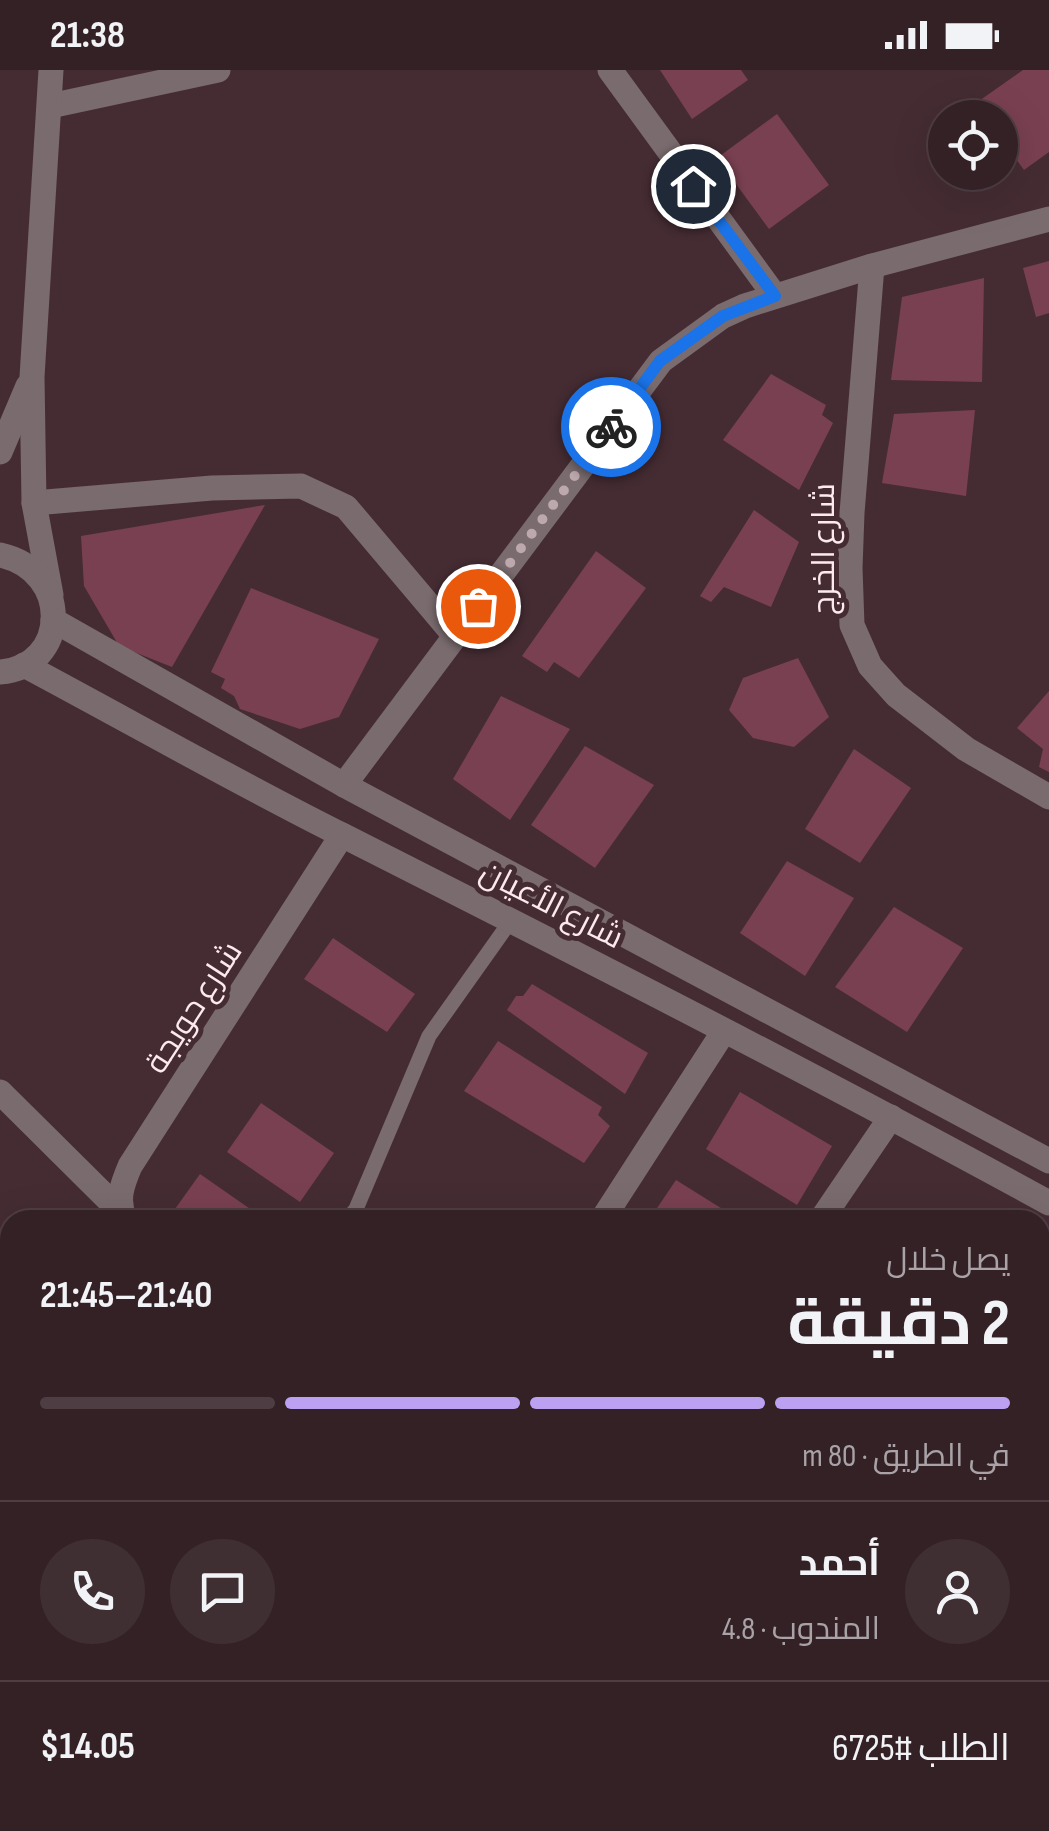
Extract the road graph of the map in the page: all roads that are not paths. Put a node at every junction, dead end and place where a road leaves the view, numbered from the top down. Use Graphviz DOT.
graph roads {
  1 [pos="51,70"];
  2 [pos="218,70"];
  3 [pos="610,70"];
  4 [pos="50,106"];
  5 [pos="1049,219"];
  6 [pos="872,266"];
  7 [pos="775,296"];
  8 [pos="32,377"];
  9 [pos="0,452"];
  10 [pos="34,502"];
  11 [pos="0,555"];
  12 [pos="52,608"];
  13 [pos="455,636"];
  14 [pos="8,673"];
  15 [pos="344,785"];
  16 [pos="1049,797"];
  17 [pos="342,835"];
  18 [pos="512,918"];
  19 [pos="724,1031"];
  20 [pos="0,1092"];
  21 [pos="891,1116"];
  22 [pos="1049,1160"];
  23 [pos="1049,1203"];
  24 [pos="118,1210"];
  25 [pos="122,1210"];
  26 [pos="355,1210"];
  27 [pos="608,1210"];
  28 [pos="828,1210"];
  1 -- 4 [label="street"];
  2 -- 4 [label="street"];
  3 -- 7 [label="street"];
  4 -- 8 [label="street"];
  5 -- 6 [label="street"];
  6 -- 7 [label="street"];
  6 -- 16 [label="street, شارع الخرج"];
  7 -- 13 [label="street"];
  8 -- 9 [label="street"];
  8 -- 10 [label="street"];
  10 -- 12 [label="street"];
  10 -- 13 [label="street"];
  11 -- 12 [label="street, شارع الأعيان"];
  12 -- 14 [label="street"];
  12 -- 15 [label="street, شارع الأعيان"];
  13 -- 15 [label="street"];
  14 -- 17 [label="street, شارع الأعيان"];
  15 -- 22 [label="street, شارع الأعيان"];
  17 -- 18 [label="street, شارع الأعيان"];
  17 -- 25 [label="street, شارع حويجة"];
  18 -- 19 [label="street, شارع الأعيان"];
  18 -- 26 [label="lane"];
  19 -- 21 [label="street, شارع الأعيان"];
  19 -- 27 [label="street"];
  20 -- 24 [label="street"];
  21 -- 23 [label="street, شارع الأعيان"];
  21 -- 28 [label="street"];
}
